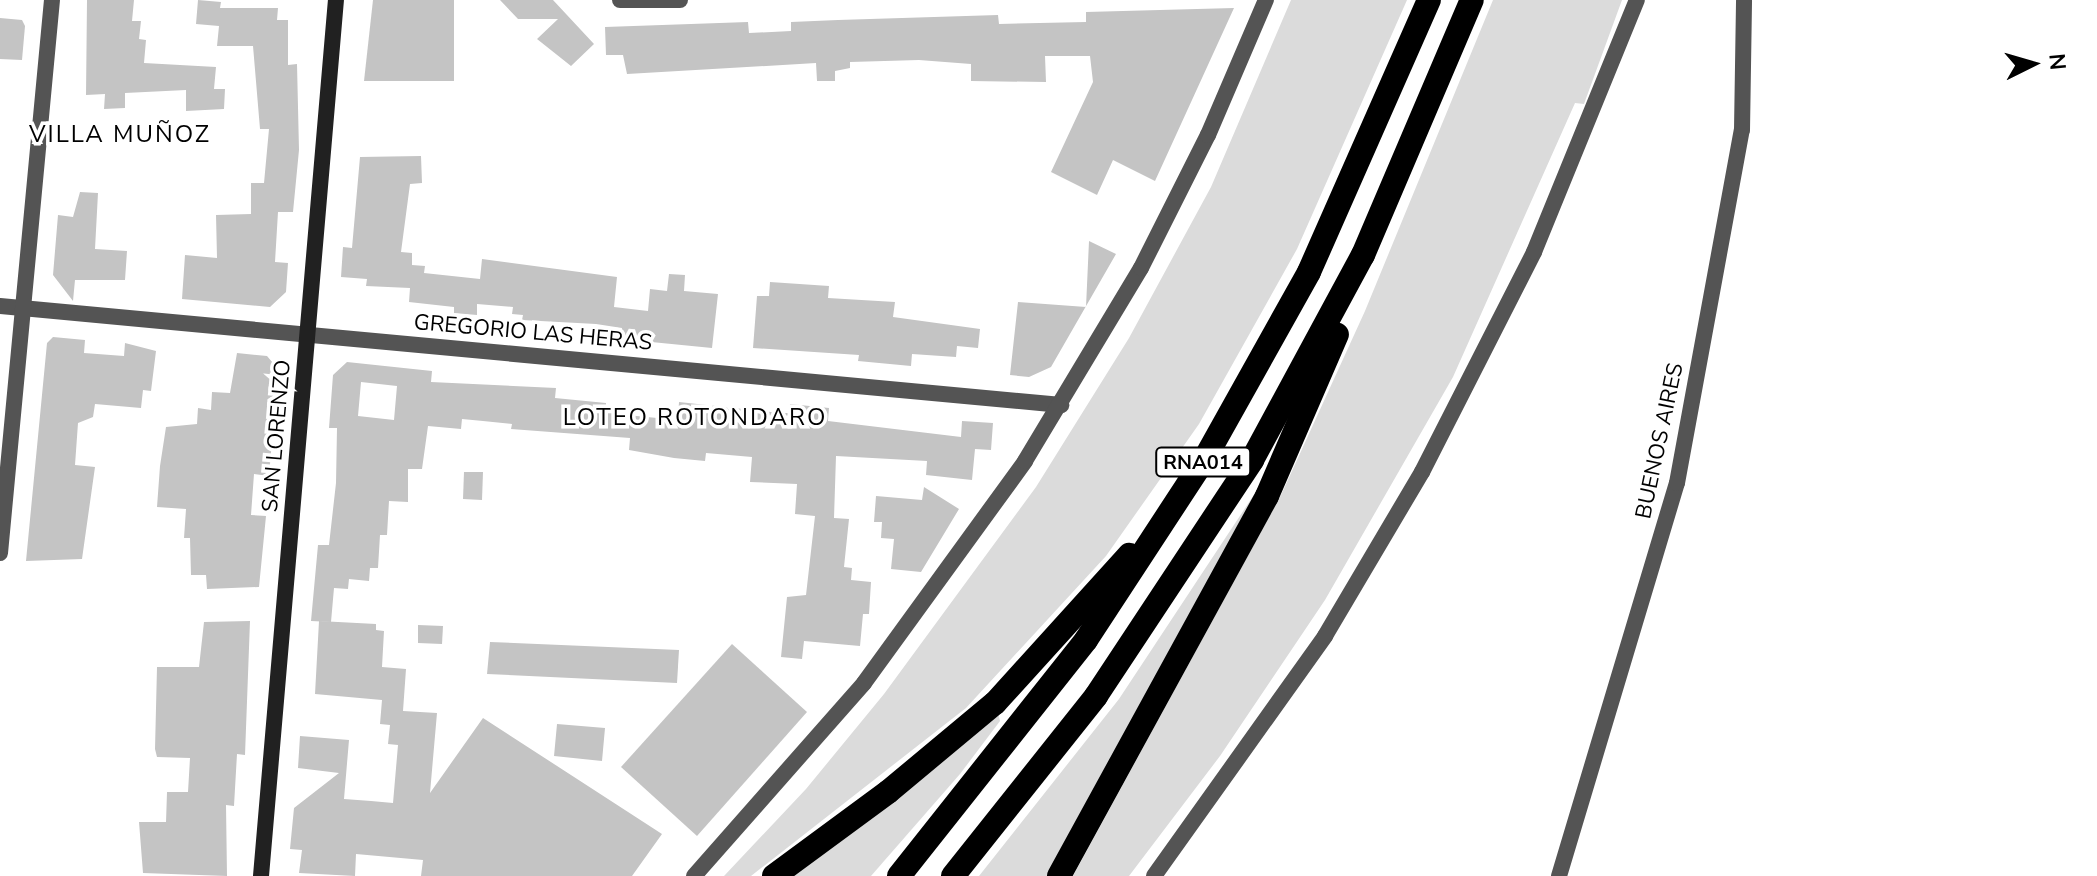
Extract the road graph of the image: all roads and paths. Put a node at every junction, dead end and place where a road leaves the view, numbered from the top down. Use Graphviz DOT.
graph roads {
  1 [pos="52,0"];
  2 [pos="336,0"];
  3 [pos="620,0"];
  4 [pos="680,0"];
  5 [pos="1266,0"];
  6 [pos="1429,0"];
  7 [pos="1472,0"];
  8 [pos="1637,0"];
  9 [pos="1743,1"];
  10 [pos="1394,190"];
  11 [pos="0,306"];
  12 [pos="23,309"];
  13 [pos="308,334"];
  14 [pos="1061,405"];
  15 [pos="1181,497"];
  16 [pos="0,553"];
  17 [pos="261,876"];
  18 [pos="694,876"];
  19 [pos="774,876"];
  20 [pos="899,876"];
  21 [pos="953,876"];
  22 [pos="1059,876"];
  23 [pos="1154,876"];
  24 [pos="1559,876"];
  1 -- 12 [label="street"];
  2 -- 13 [label="main road, SAN LORENZO"];
  3 -- 4 [label="street"];
  5 -- 14 [label="street"];
  6 -- 15 [label="highway, RNA014"];
  7 -- 10 [label="highway, RNA014"];
  8 -- 23 [label="street"];
  9 -- 24 [label="street, BUENOS AIRES"];
  10 -- 21 [label="highway, RNA014"];
  10 -- 22 [label="highway"];
  11 -- 12 [label="street, GREGORIO LAS HERAS"];
  12 -- 13 [label="street, GREGORIO LAS HERAS"];
  12 -- 16 [label="street"];
  13 -- 14 [label="street, GREGORIO LAS HERAS"];
  13 -- 17 [label="main road, SAN LORENZO"];
  14 -- 18 [label="street"];
  15 -- 19 [label="highway"];
  15 -- 20 [label="highway, RNA014"];
}
